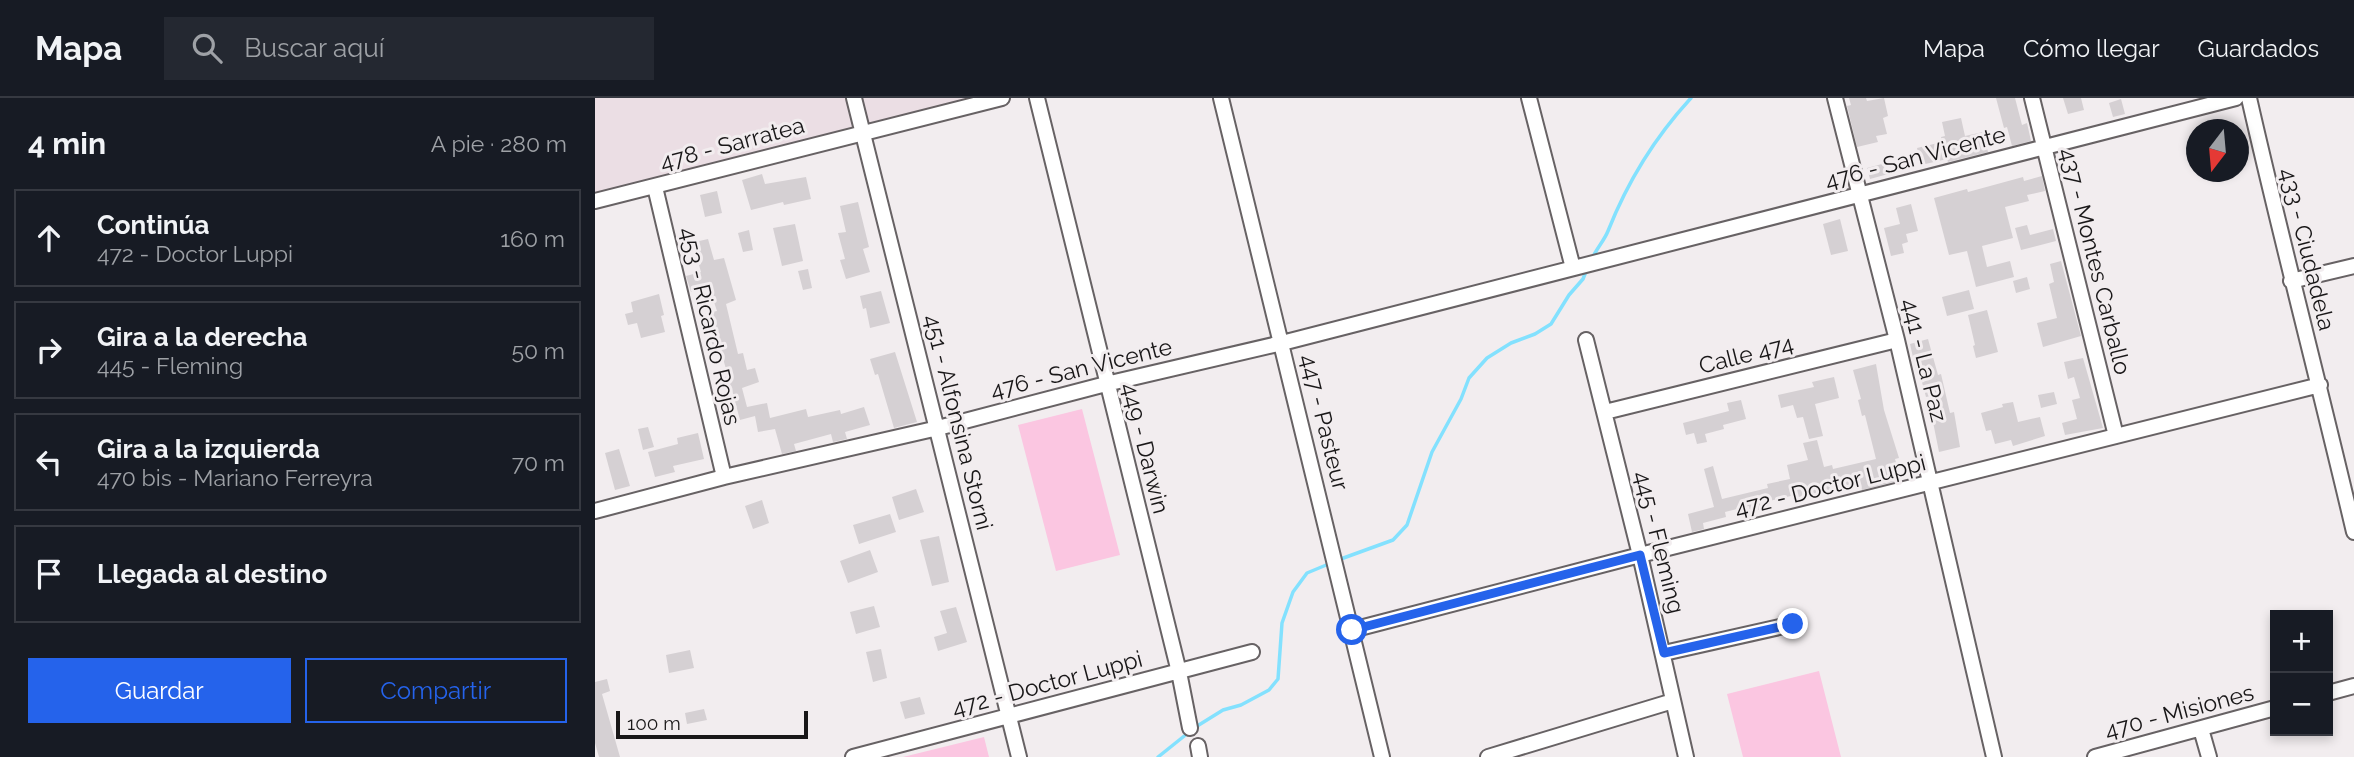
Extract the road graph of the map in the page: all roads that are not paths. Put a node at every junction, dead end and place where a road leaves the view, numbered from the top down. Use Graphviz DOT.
graph roads {
  1 [pos="854,98"];
  2 [pos="1002,98"];
  3 [pos="1037,98"];
  4 [pos="1220,98"];
  5 [pos="1529,98"];
  6 [pos="1835,98"];
  7 [pos="2032,98"];
  8 [pos="2236,98"];
  9 [pos="2249,98"];
  10 [pos="862,132"];
  11 [pos="2043,147"];
  12 [pos="655,187"];
  13 [pos="1860,196"];
  14 [pos="595,201"];
  15 [pos="2354,266"];
  16 [pos="1575,268"];
  17 [pos="2291,281"];
  18 [pos="1586,340"];
  19 [pos="1897,340"];
  20 [pos="1282,343"];
  21 [pos="1106,384"];
  22 [pos="2320,385"];
  23 [pos="1605,412"];
  24 [pos="938,428"];
  25 [pos="2116,436"];
  26 [pos="724,477"];
  27 [pos="2348,480"];
  28 [pos="1932,484"];
  29 [pos="595,511"];
  30 [pos="2354,532"];
  31 [pos="1640,555"];
  32 [pos="1793,624"];
  33 [pos="1352,630"];
  34 [pos="1252,652"];
  35 [pos="1664,653"];
  36 [pos="1179,672"];
  37 [pos="2354,686"];
  38 [pos="2333,692"];
  39 [pos="1673,701"];
  40 [pos="2270,709"];
  41 [pos="1009,717"];
  42 [pos="1190,727"];
  43 [pos="2201,729"];
  44 [pos="853,757"];
  45 [pos="1019,757"];
  46 [pos="1383,757"];
  47 [pos="1488,757"];
  48 [pos="1686,757"];
  49 [pos="1994,757"];
  50 [pos="2095,757"];
  51 [pos="2209,757"];
  1 -- 10 [label="street, 451 - Alfonsina Storni"];
  2 -- 10 [label="street, 478 - Sarratea"];
  3 -- 21 [label="street, 449 - Darwin"];
  4 -- 20 [label="street, 447 - Pasteur"];
  5 -- 16 [label="street"];
  6 -- 13 [label="street, 441 - La Paz"];
  7 -- 11 [label="street, 437 - Montes Carballo"];
  8 -- 11 [label="street, 476 - San Vicente"];
  9 -- 17 [label="street, 433 - Ciudadela"];
  10 -- 12 [label="street, 478 - Sarratea"];
  10 -- 24 [label="street, 451 - Alfonsina Storni"];
  11 -- 13 [label="street, 476 - San Vicente"];
  11 -- 25 [label="street, 437 - Montes Carballo"];
  12 -- 14 [label="street, 478 - Sarratea"];
  12 -- 26 [label="street, 453 - Ricardo Rojas"];
  13 -- 16 [label="street, 476 - San Vicente"];
  13 -- 19 [label="street, 441 - La Paz"];
  15 -- 17 [label="street"];
  16 -- 20 [label="street, 476 - San Vicente"];
  17 -- 22 [label="street, 433 - Ciudadela"];
  18 -- 23 [label="street, 445 - Fleming"];
  19 -- 23 [label="street, Calle 474"];
  19 -- 28 [label="street, 441 - La Paz"];
  20 -- 21 [label="street, 476 - San Vicente"];
  20 -- 33 [label="street, 447 - Pasteur"];
  21 -- 24 [label="street, 476 - San Vicente"];
  21 -- 36 [label="street, 449 - Darwin"];
  22 -- 25 [label="street, 472 - Doctor Luppi"];
  22 -- 27 [label="street, 433 - Ciudadela"];
  23 -- 31 [label="street, 445 - Fleming"];
  24 -- 26 [label="street, 476 - San Vicente"];
  24 -- 41 [label="street, 451 - Alfonsina Storni"];
  25 -- 28 [label="street, 472 - Doctor Luppi"];
  26 -- 29 [label="street, 476 - San Vicente"];
  27 -- 30 [label="street, 433 - Ciudadela"];
  28 -- 31 [label="street, 472 - Doctor Luppi"];
  28 -- 49 [label="street, 441 - La Paz"];
  31 -- 33 [label="street, 472 - Doctor Luppi"];
  31 -- 35 [label="street, 445 - Fleming"];
  32 -- 35 [label="street"];
  33 -- 46 [label="street, 447 - Pasteur"];
  34 -- 36 [label="street, 472 - Doctor Luppi"];
  35 -- 39 [label="street, 445 - Fleming"];
  36 -- 41 [label="street, 472 - Doctor Luppi"];
  36 -- 42 [label="street, 449 - Darwin"];
  37 -- 38 [label="street"];
  39 -- 47 [label="street"];
  39 -- 48 [label="street, 445 - Fleming"];
  40 -- 43 [label="street, 470 - Misiones"];
  41 -- 44 [label="street, 472 - Doctor Luppi"];
  41 -- 45 [label="street, 451 - Alfonsina Storni"];
  43 -- 50 [label="street, 470 - Misiones"];
  43 -- 51 [label="street"];
}
